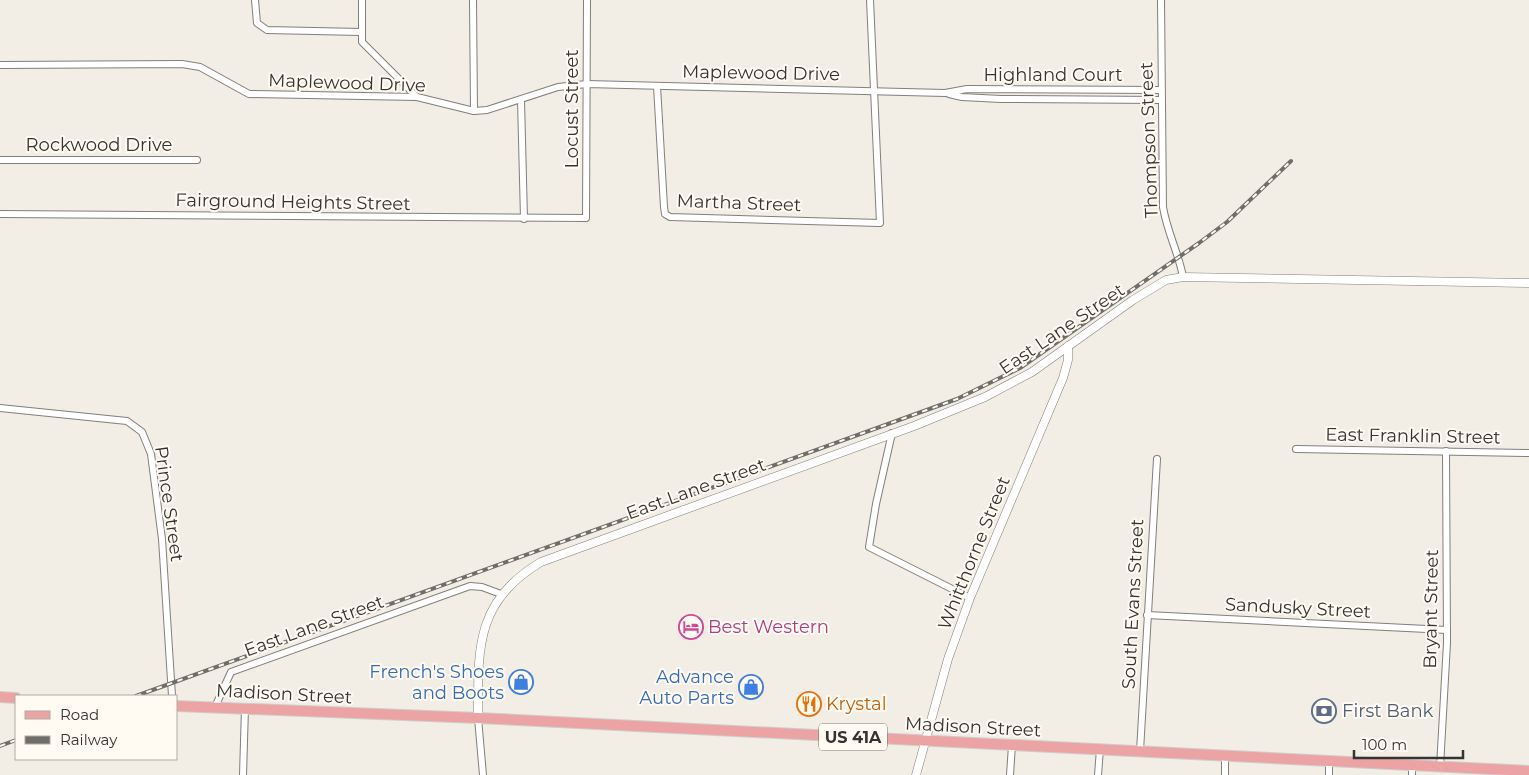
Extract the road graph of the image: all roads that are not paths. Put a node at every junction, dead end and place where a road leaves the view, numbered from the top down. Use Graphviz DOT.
graph roads {
  1 [pos="255,0"];
  2 [pos="362,0"];
  3 [pos="473,0"];
  4 [pos="588,0"];
  5 [pos="870,0"];
  6 [pos="1161,0"];
  7 [pos="361,32"];
  8 [pos="0,65"];
  9 [pos="587,84"];
  10 [pos="657,86"];
  11 [pos="1161,90"];
  12 [pos="875,91"];
  13 [pos="945,93"];
  14 [pos="416,97"];
  15 [pos="521,100"];
  16 [pos="1160,100"];
  17 [pos="474,111"];
  18 [pos="0,160"];
  19 [pos="197,160"];
  20 [pos="0,214"];
  21 [pos="586,218"];
  22 [pos="524,219"];
  23 [pos="1183,277"];
  24 [pos="1529,283"];
  25 [pos="1068,346"];
  26 [pos="0,408"];
  27 [pos="892,433"];
  28 [pos="1296,449"];
  29 [pos="1446,451"];
  30 [pos="1529,454"];
  31 [pos="1157,459"];
  32 [pos="501,594"];
  33 [pos="970,598"];
  34 [pos="1147,615"];
  35 [pos="1447,630"];
  36 [pos="172,695"];
  37 [pos="0,697"];
  38 [pos="15,698"];
  39 [pos="178,706"];
  40 [pos="215,707"];
  41 [pos="245,708"];
  42 [pos="478,718"];
  43 [pos="926,741"];
  44 [pos="1012,745"];
  45 [pos="1100,749"];
  46 [pos="1140,751"];
  47 [pos="1225,757"];
  48 [pos="1330,761"];
  49 [pos="1440,767"];
  50 [pos="1412,770"];
  51 [pos="1529,771"];
  52 [pos="243,775"];
  53 [pos="483,775"];
  54 [pos="916,775"];
  55 [pos="1010,775"];
  56 [pos="1098,775"];
  57 [pos="1225,775"];
  58 [pos="1329,775"];
  1 -- 7 [label="street"];
  2 -- 7 [label="street"];
  3 -- 17 [label="street"];
  4 -- 9 [label="street, Locust Street"];
  5 -- 12 [label="street"];
  6 -- 11 [label="street, Thompson Street"];
  7 -- 14 [label="street"];
  8 -- 14 [label="street, Maplewood Drive"];
  9 -- 10 [label="street, Maplewood Drive"];
  9 -- 15 [label="street, Maplewood Drive"];
  9 -- 21 [label="street, Locust Street"];
  10 -- 12 [label="street, Maplewood Drive"];
  10 -- 12 [label="street, Martha Street"];
  11 -- 13 [label="street, Highland Court"];
  11 -- 16 [label="street, Thompson Street"];
  12 -- 13 [label="street, Highland Court"];
  13 -- 16 [label="street, Highland Court"];
  14 -- 17 [label="street, Maplewood Drive"];
  15 -- 17 [label="street, Maplewood Drive"];
  15 -- 22 [label="street"];
  16 -- 23 [label="street, Thompson Street"];
  18 -- 19 [label="street, Rockwood Drive"];
  20 -- 22 [label="street, Fairground Heights Street"];
  21 -- 22 [label="street, Fairground Heights Street"];
  23 -- 24 [label="street, East Lane Street"];
  23 -- 25 [label="street, East Lane Street"];
  25 -- 27 [label="street, East Lane Street"];
  25 -- 33 [label="street, Whitthorne Street"];
  26 -- 36 [label="street, Prince Street"];
  27 -- 32 [label="street, East Lane Street"];
  27 -- 33 [label="street"];
  28 -- 29 [label="street, East Franklin Street"];
  29 -- 30 [label="street, East Franklin Street"];
  29 -- 35 [label="street, Bryant Street"];
  31 -- 34 [label="street, South Evans Street"];
  32 -- 40 [label="street, East Lane Street"];
  32 -- 42 [label="street, East Lane Street"];
  33 -- 43 [label="street, Whitthorne Street"];
  34 -- 35 [label="street, Sandusky Street"];
  34 -- 46 [label="street, South Evans Street"];
  35 -- 49 [label="street, Bryant Street"];
  37 -- 38 [label="main road"];
  39 -- 40 [label="main road, Madison Street / US 41A"];
  40 -- 41 [label="main road, Madison Street / US 41A"];
  41 -- 42 [label="main road, Madison Street / US 41A"];
  41 -- 52 [label="street"];
  42 -- 43 [label="main road, Madison Street / US 41A"];
  42 -- 53 [label="street"];
  43 -- 44 [label="main road, Madison Street / US 41A"];
  43 -- 54 [label="street, Whitthorne Street"];
  44 -- 45 [label="main road, Madison Street / US 41A"];
  44 -- 55 [label="street"];
  45 -- 46 [label="main road, Madison Street / US 41A"];
  45 -- 56 [label="street"];
  46 -- 47 [label="main road, Madison Street / US 41A"];
  47 -- 48 [label="main road, Madison Street / US 41A"];
  47 -- 57 [label="street"];
  48 -- 50 [label="main road, Madison Street / US 41A"];
  48 -- 58 [label="street"];
  49 -- 50 [label="main road, Madison Street / US 41A"];
  49 -- 51 [label="main road, Madison Street / US 41A"];
}
